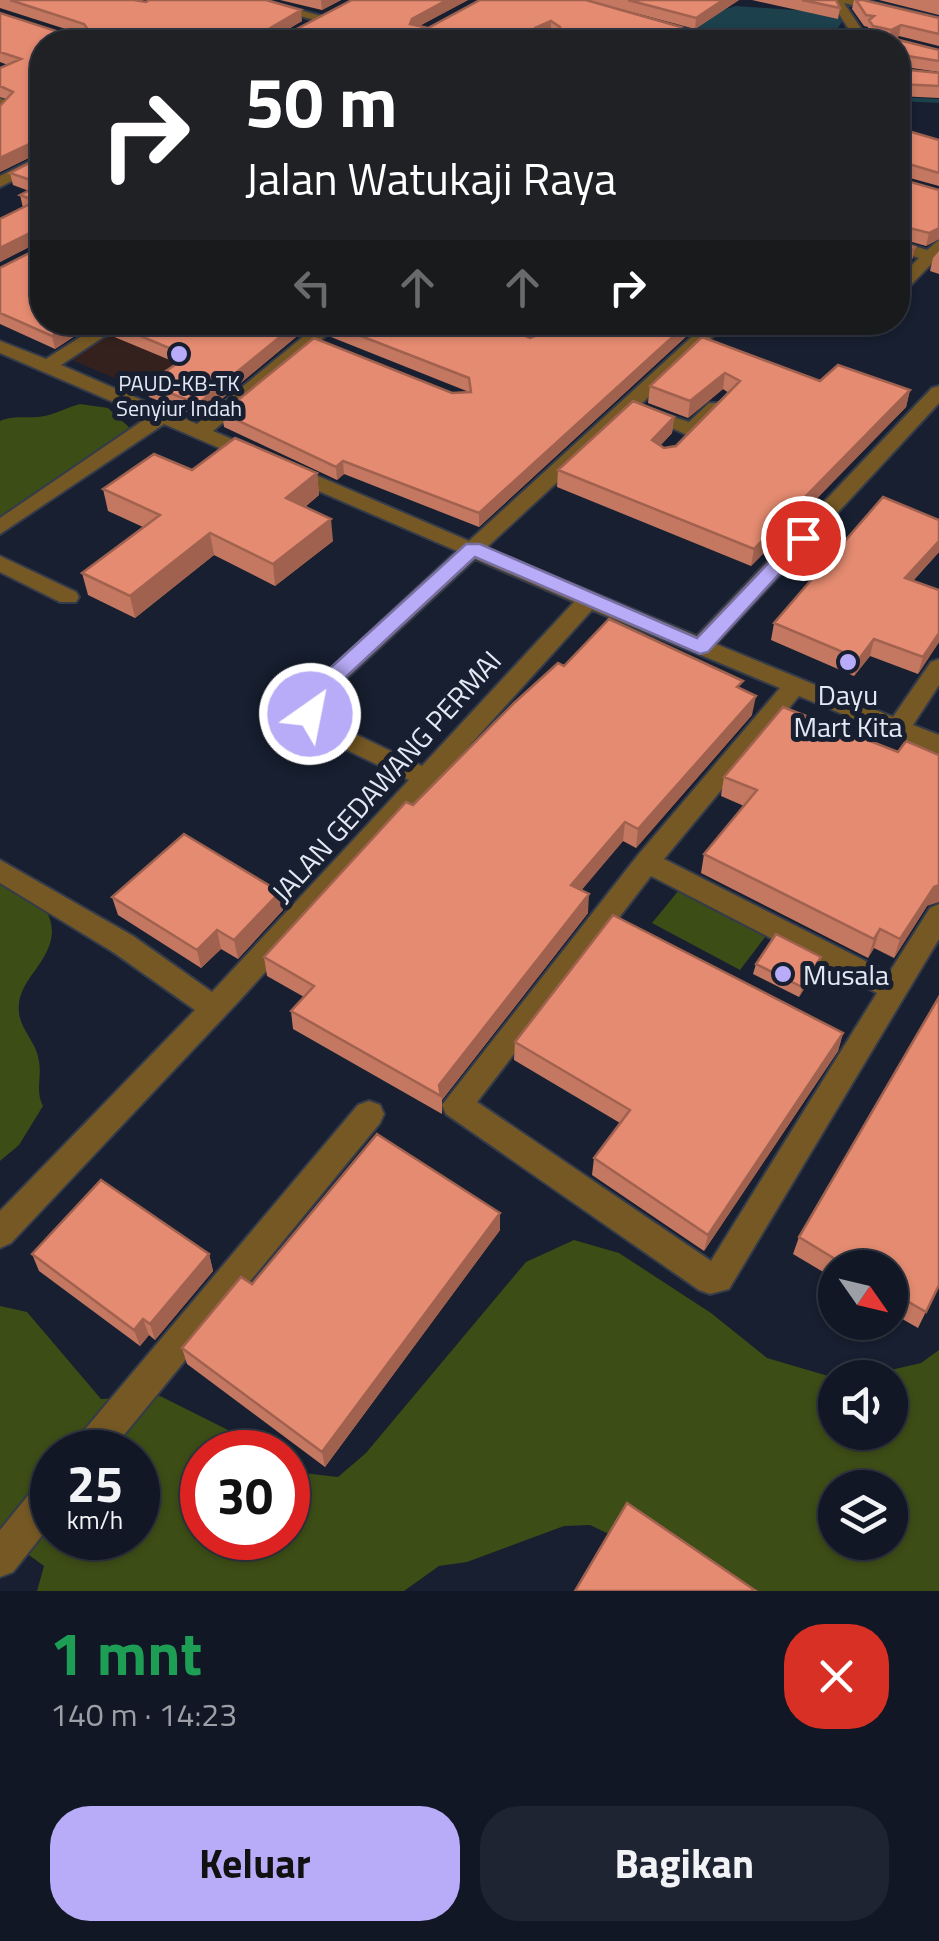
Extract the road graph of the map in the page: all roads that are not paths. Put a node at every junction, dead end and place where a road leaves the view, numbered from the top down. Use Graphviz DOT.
graph roads {
  1 [pos="248,0"];
  2 [pos="836,0"];
  3 [pos="848,0"];
  4 [pos="342,10"];
  5 [pos="325,19"];
  6 [pos="630,19"];
  7 [pos="939,22"];
  8 [pos="310,27"];
  9 [pos="674,30"];
  10 [pos="858,30"];
  11 [pos="0,100"];
  12 [pos="0,114"];
  13 [pos="30,166"];
  14 [pos="0,182"];
  15 [pos="934,251"];
  16 [pos="910,276"];
  17 [pos="97,335"];
  18 [pos="325,335"];
  19 [pos="706,335"];
  20 [pos="0,346"];
  21 [pos="47,366"];
  22 [pos="939,392"];
  23 [pos="725,398"];
  24 [pos="629,406"];
  25 [pos="162,416"];
  26 [pos="199,432"];
  27 [pos="0,528"];
  28 [pos="473,548"];
  29 [pos="0,563"];
  30 [pos="68,597"];
  31 [pos="588,600"];
  32 [pos="700,647"];
  33 [pos="939,668"];
  34 [pos="794,686"];
  35 [pos="898,728"];
  36 [pos="939,744"];
  37 [pos="426,778"];
  38 [pos="647,862"];
  39 [pos="0,870"];
  40 [pos="939,914"];
  41 [pos="894,989"];
  42 [pos="222,1000"];
  43 [pos="370,1114"];
  44 [pos="0,1233"];
  45 [pos="106,1430"];
  46 [pos="30,1522"];
  47 [pos="0,1558"];
  1 -- 5 [label="street"];
  2 -- 10 [label="street"];
  3 -- 7 [label="street"];
  4 -- 5 [label="street"];
  5 -- 8 [label="street"];
  6 -- 9 [label="street"];
  11 -- 12 [label="lane"];
  13 -- 14 [label="street"];
  15 -- 16 [label="street"];
  17 -- 21 [label="street"];
  18 -- 26 [label="street"];
  19 -- 24 [label="street"];
  20 -- 21 [label="street"];
  21 -- 25 [label="street"];
  22 -- 32 [label="street"];
  23 -- 24 [label="street"];
  24 -- 28 [label="street"];
  25 -- 26 [label="street"];
  25 -- 27 [label="street"];
  26 -- 28 [label="street"];
  28 -- 31 [label="street"];
  28 -- 37 [label="street"];
  29 -- 30 [label="street"];
  31 -- 32 [label="street"];
  31 -- 37 [label="street, JALAN GEDAWANG PERMAI"];
  32 -- 34 [label="street"];
  33 -- 35 [label="street"];
  34 -- 35 [label="street"];
  34 -- 38 [label="street"];
  35 -- 36 [label="street"];
  37 -- 42 [label="street, JALAN GEDAWANG PERMAI"];
  38 -- 41 [label="street"];
  38 -- 41 [label="street"];
  39 -- 42 [label="street"];
  40 -- 41 [label="street"];
  42 -- 44 [label="street, JALAN GEDAWANG PERMAI"];
  43 -- 45 [label="street"];
  46 -- 47 [label="street"];
}
